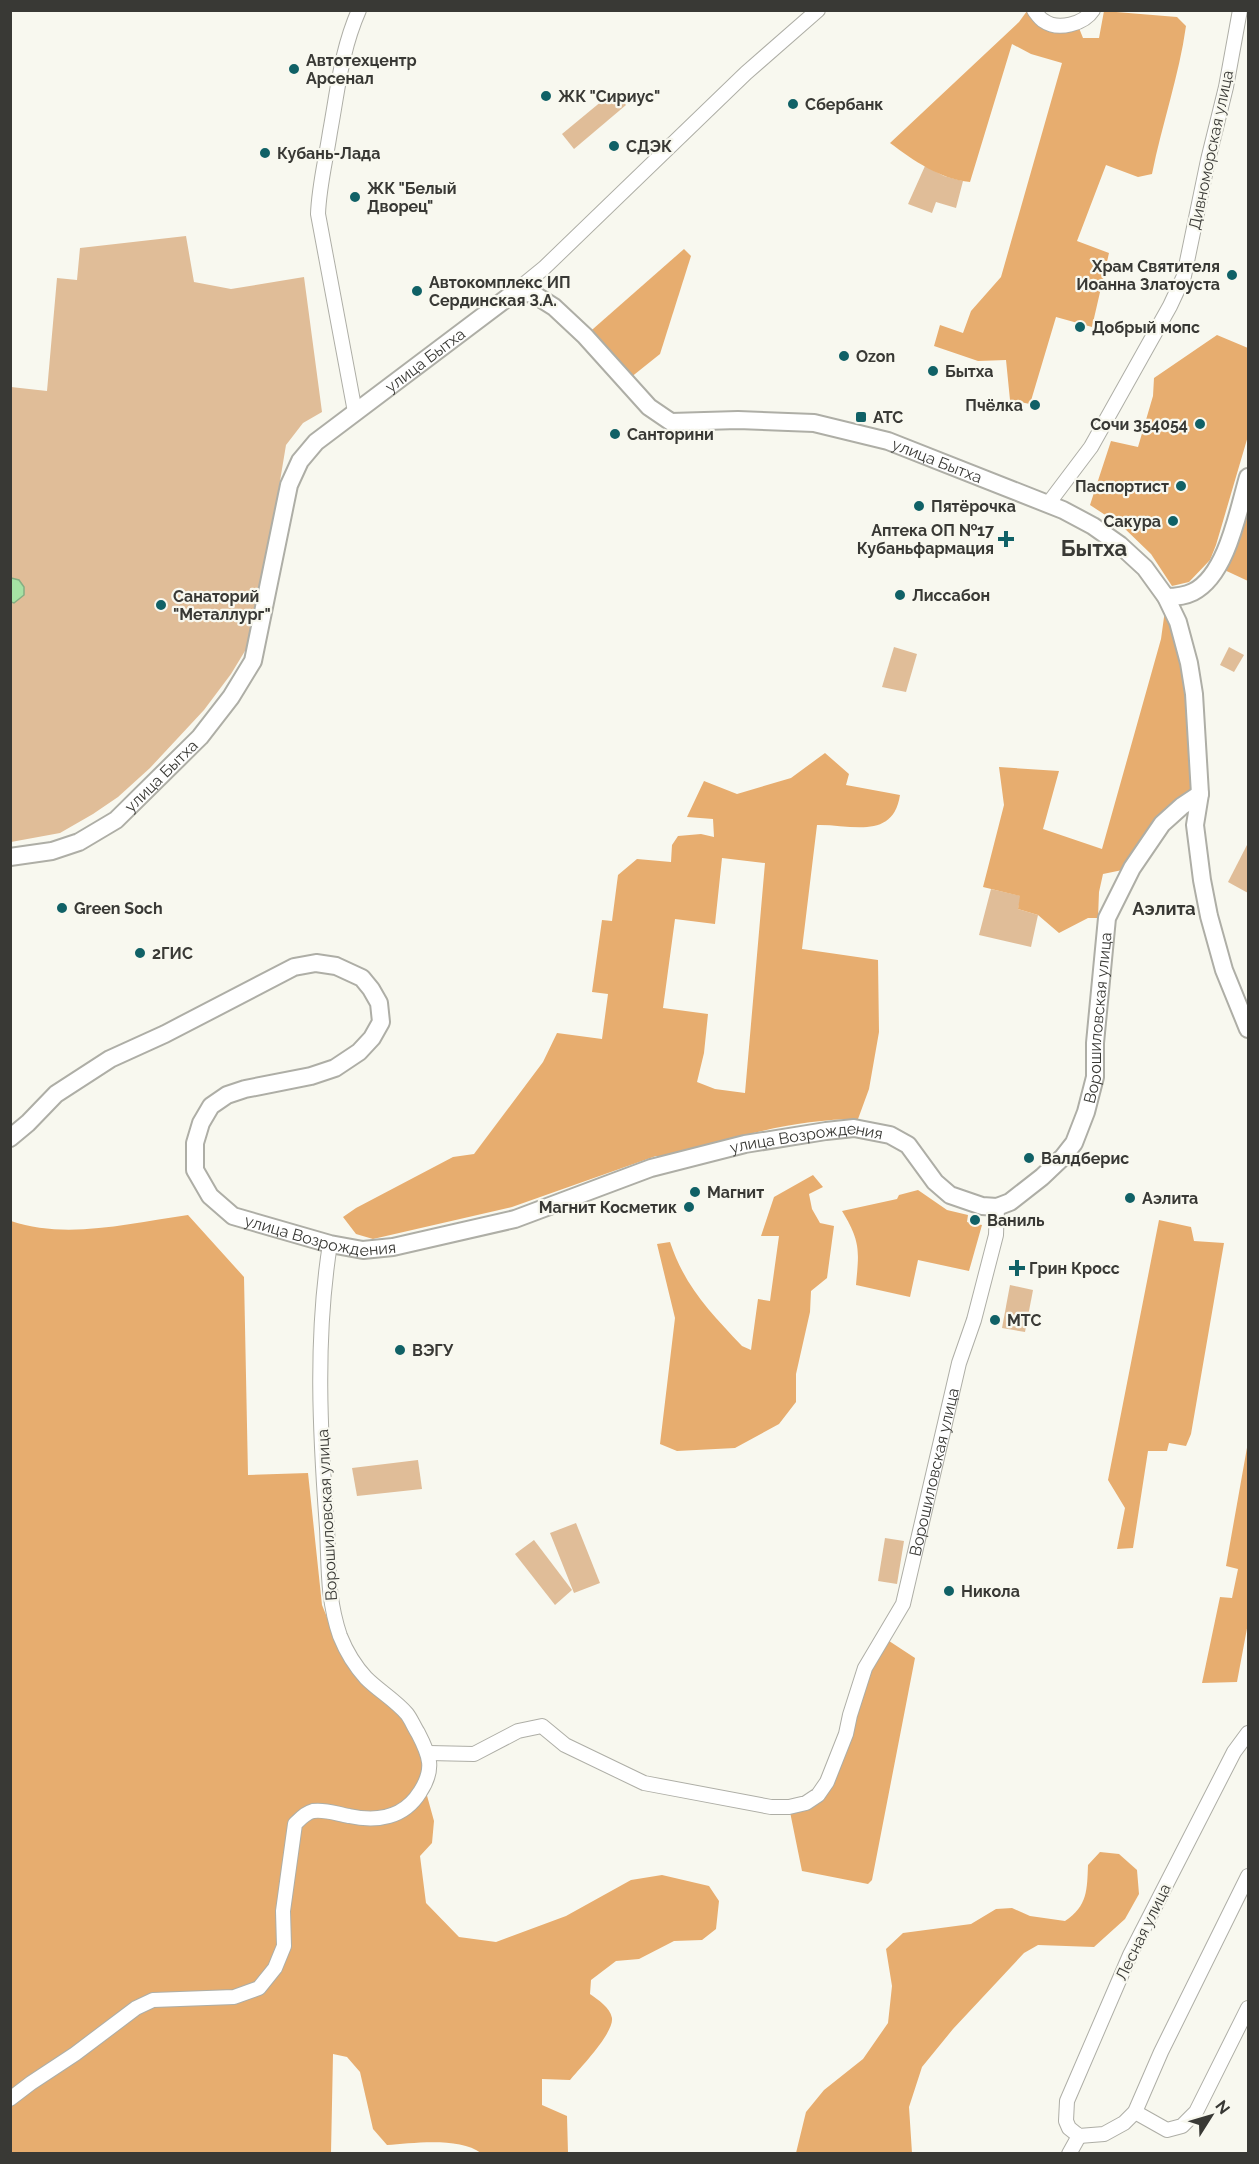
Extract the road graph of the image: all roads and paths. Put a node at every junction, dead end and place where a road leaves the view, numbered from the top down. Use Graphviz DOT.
graph roads {
  1 [pos="359,10"];
  2 [pos="818,10"];
  3 [pos="1034,10"];
  4 [pos="1093,10"];
  5 [pos="1240,10"];
  6 [pos="511,295"];
  7 [pos="355,412"];
  8 [pos="1248,477"];
  9 [pos="1048,504"];
  10 [pos="1166,597"];
  11 [pos="1200,794"];
  12 [pos="10,857"];
  13 [pos="1248,1029"];
  14 [pos="10,1138"];
  15 [pos="997,1207"];
  16 [pos="330,1244"];
  17 [pos="1248,1732"];
  18 [pos="429,1753"];
  19 [pos="1248,1876"];
  20 [pos="1248,2008"];
  21 [pos="10,2099"];
  22 [pos="1135,2112"];
  23 [pos="1079,2136"];
  24 [pos="1069,2154"];
  1 -- 7 [label="street"];
  2 -- 6 [label="street"];
  3 -- 4 [label="street"];
  5 -- 9 [label="street, Дивноморская улица"];
  6 -- 7 [label="street, улица Бытха"];
  6 -- 9 [label="street, улица Бытха"];
  7 -- 12 [label="street, улица Бытха"];
  8 -- 10 [label="street"];
  9 -- 10 [label="street, улица Бытха"];
  10 -- 11 [label="street, улица Бытха"];
  11 -- 13 [label="street, улица Бытха"];
  11 -- 15 [label="street, Ворошиловская улица"];
  14 -- 16 [label="street, улица Возрождения"];
  15 -- 16 [label="street, улица Возрождения"];
  15 -- 18 [label="street, Ворошиловская улица"];
  16 -- 18 [label="street, Ворошиловская улица"];
  17 -- 23 [label="street, Лесная улица"];
  18 -- 21 [label="street"];
  19 -- 22 [label="street"];
  20 -- 22 [label="street"];
  22 -- 23 [label="street"];
  23 -- 24 [label="street"];
}
